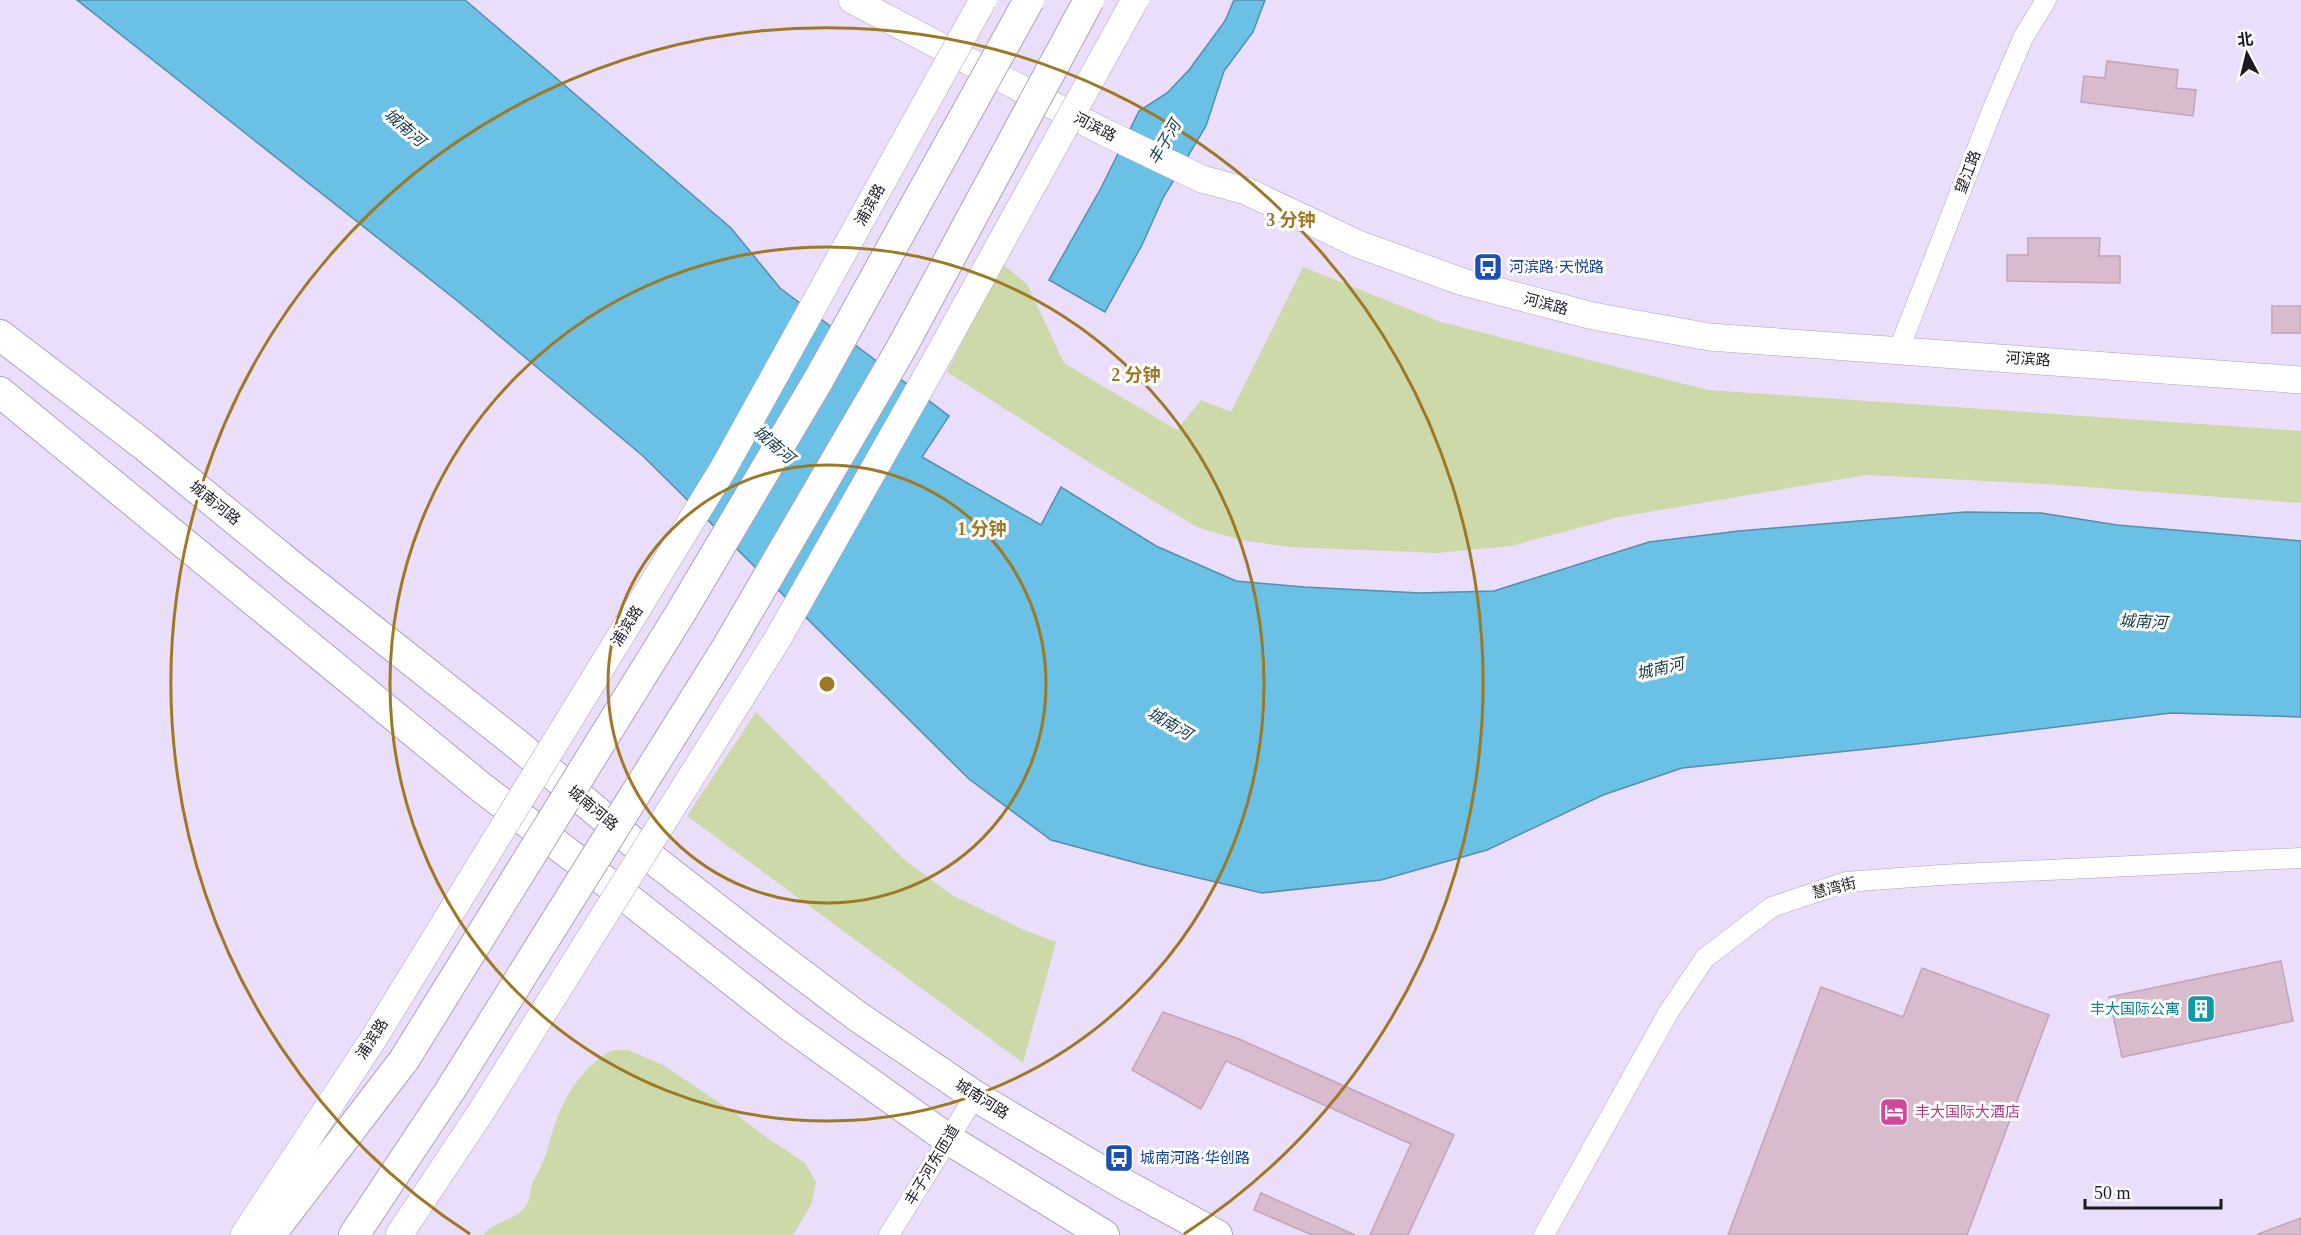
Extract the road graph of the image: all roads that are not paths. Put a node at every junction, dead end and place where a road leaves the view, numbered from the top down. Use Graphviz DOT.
graph roads {
  1 [pos="852,0"];
  2 [pos="983,0"];
  3 [pos="1029,0"];
  4 [pos="1089,0"];
  5 [pos="1135,0"];
  6 [pos="2046,0"];
  7 [pos="0,335"];
  8 [pos="1899,349"];
  9 [pos="2301,380"];
  10 [pos="0,392"];
  11 [pos="2301,858"];
  12 [pos="451,1089"];
  13 [pos="975,1096"];
  14 [pos="948,1139"];
  15 [pos="244,1235"];
  16 [pos="270,1235"];
  17 [pos="354,1235"];
  18 [pos="368,1235"];
  19 [pos="399,1235"];
  20 [pos="890,1235"];
  21 [pos="1104,1235"];
  22 [pos="1217,1235"];
  23 [pos="1544,1235"];
  1 -- 8 [label="street, 河滨路"];
  2 -- 15 [label="street, 浦滨路, bridge"];
  3 -- 16 [label="main road, bridge"];
  4 -- 12 [label="main road, bridge"];
  5 -- 19 [label="street, bridge"];
  6 -- 8 [label="street, 望江路"];
  7 -- 13 [label="main road, 城南河路"];
  8 -- 9 [label="street, 河滨路"];
  10 -- 14 [label="main road"];
  11 -- 23 [label="street, 慧湾街"];
  12 -- 17 [label="main road"];
  12 -- 18 [label="main road"];
  13 -- 14 [label="street, 丰子河东匝道"];
  13 -- 22 [label="main road, 城南河路"];
  14 -- 20 [label="street, 丰子河东匝道"];
  14 -- 21 [label="main road"];
}
